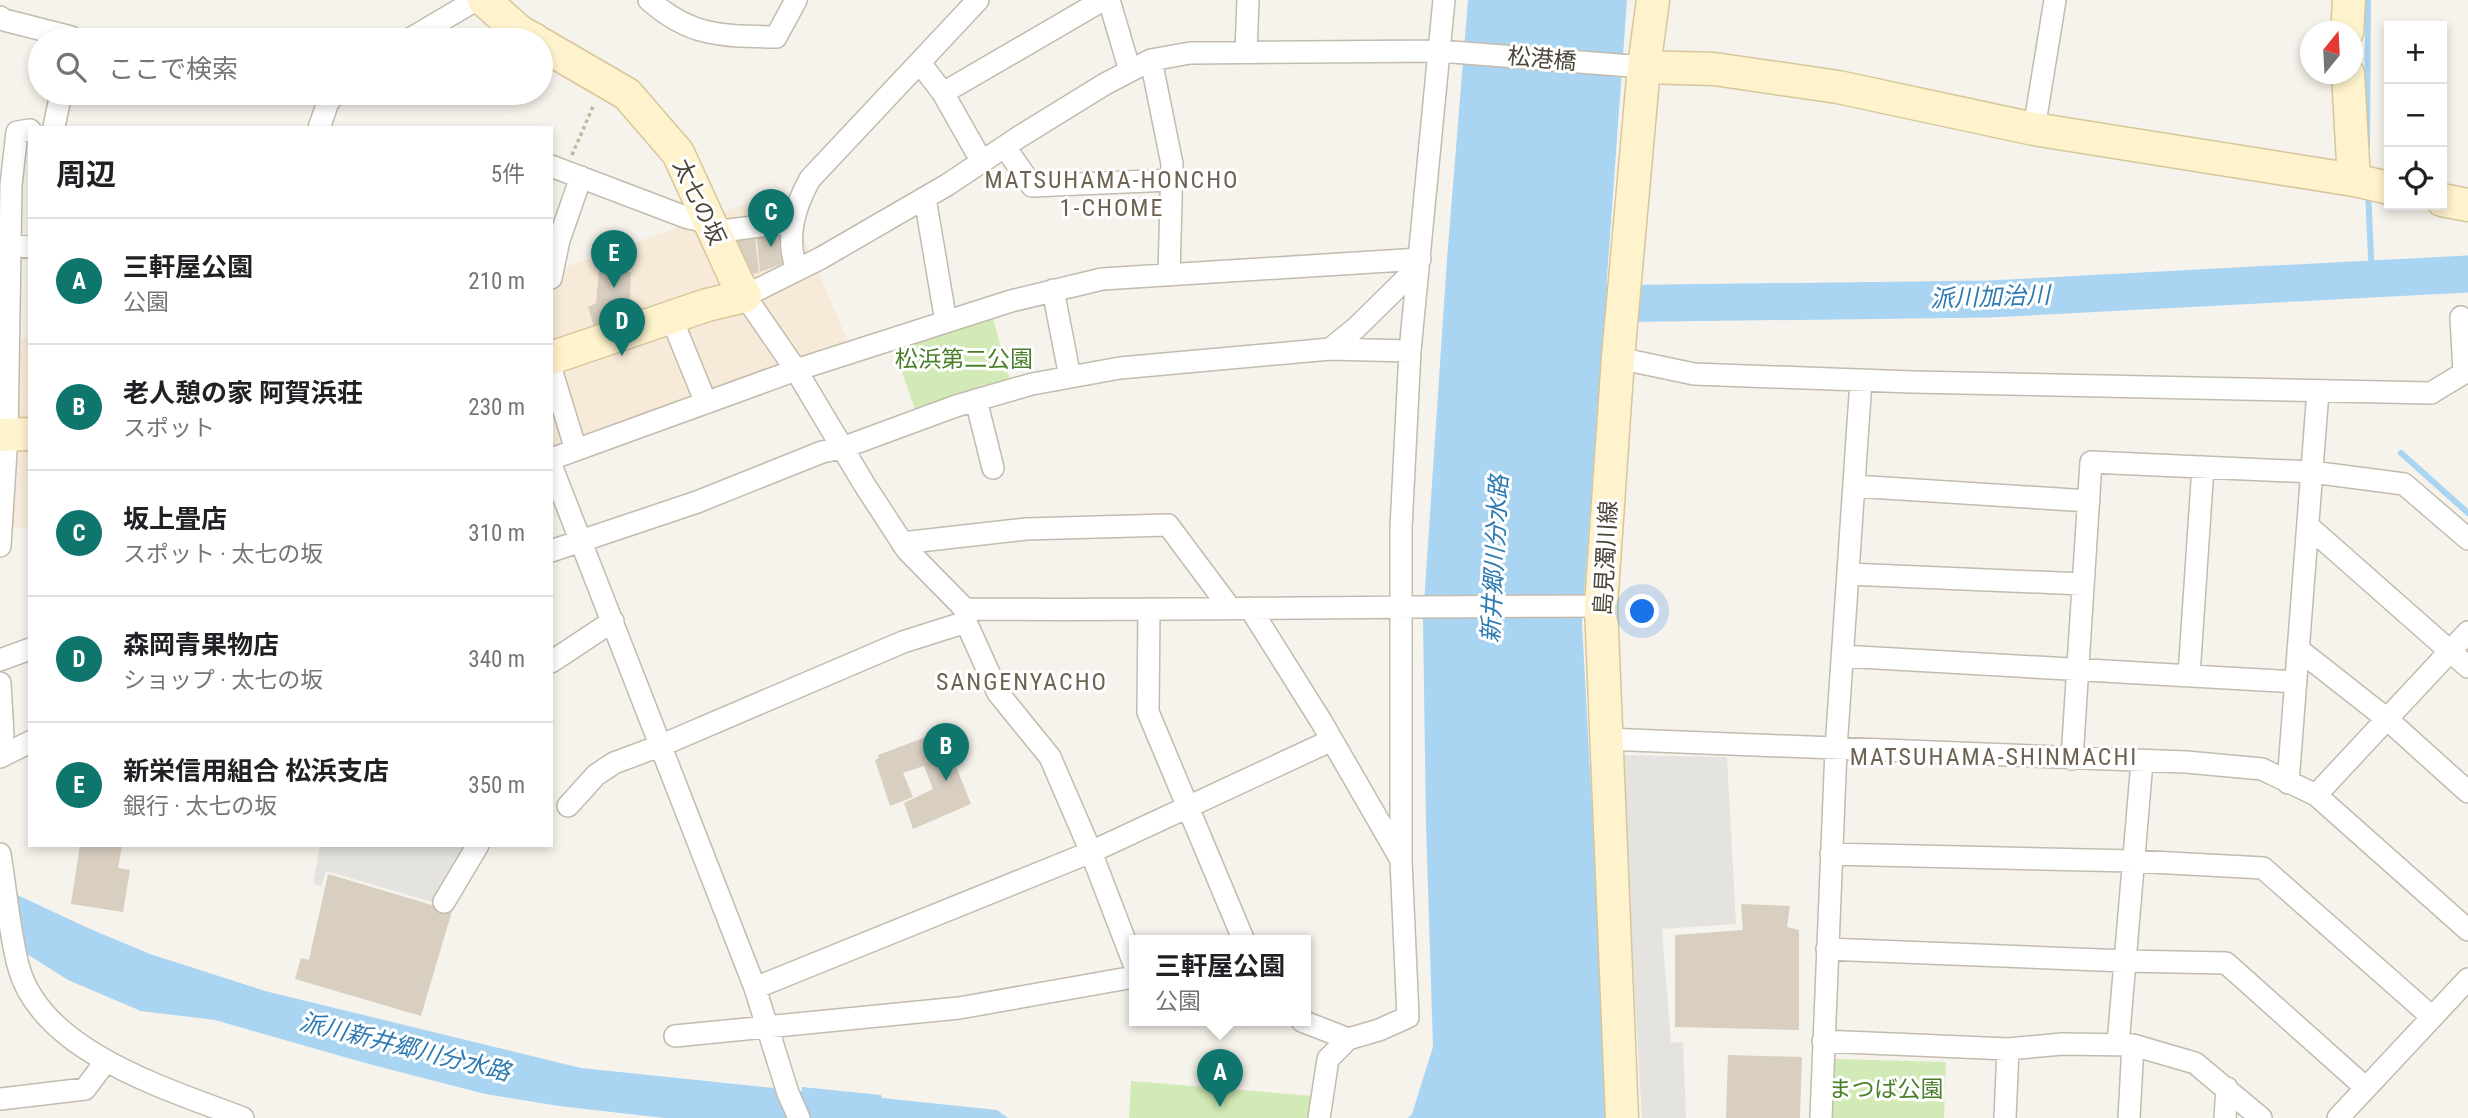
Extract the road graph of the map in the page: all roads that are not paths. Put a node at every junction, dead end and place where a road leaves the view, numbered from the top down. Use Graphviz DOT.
graph roads {
  1 [pos="476,0"];
  2 [pos="484,0"];
  3 [pos="649,0"];
  4 [pos="796,0"];
  5 [pos="978,0"];
  6 [pos="1102,0"];
  7 [pos="1109,0"];
  8 [pos="1248,0"];
  9 [pos="1444,0"];
  10 [pos="1653,0"];
  11 [pos="2055,0"];
  12 [pos="2349,0"];
  13 [pos="1,20"];
  14 [pos="2348,21"];
  15 [pos="34,28"];
  16 [pos="428,28"];
  17 [pos="516,28"];
  18 [pos="553,51"];
  19 [pos="1439,51"];
  20 [pos="1246,52"];
  21 [pos="1151,60"];
  22 [pos="920,63"];
  23 [pos="1644,68"];
  24 [pos="1130,71"];
  25 [pos="2349,84"];
  26 [pos="943,93"];
  27 [pos="59,105"];
  28 [pos="327,105"];
  29 [pos="56,126"];
  30 [pos="320,126"];
  31 [pos="2034,129"];
  32 [pos="28,130"];
  33 [pos="1005,146"];
  34 [pos="982,162"];
  35 [pos="566,172"];
  36 [pos="1171,180"];
  37 [pos="2354,180"];
  38 [pos="2384,187"];
  39 [pos="925,198"];
  40 [pos="2447,201"];
  41 [pos="2468,205"];
  42 [pos="792,222"];
  43 [pos="711,227"];
  44 [pos="555,237"];
  45 [pos="19,246"];
  46 [pos="553,258"];
  47 [pos="1419,263"];
  48 [pos="797,270"];
  49 [pos="1169,275"];
  50 [pos="1054,290"];
  51 [pos="745,296"];
  52 [pos="671,317"];
  53 [pos="2461,317"];
  54 [pos="946,322"];
  55 [pos="1330,349"];
  56 [pos="1410,351"];
  57 [pos="553,355"];
  58 [pos="1618,358"];
  59 [pos="796,370"];
  60 [pos="2466,373"];
  61 [pos="553,375"];
  62 [pos="1070,377"];
  63 [pos="1861,380"];
  64 [pos="2318,391"];
  65 [pos="976,400"];
  66 [pos="706,403"];
  67 [pos="12,435"];
  68 [pos="842,448"];
  69 [pos="576,450"];
  70 [pos="553,458"];
  71 [pos="2203,467"];
  72 [pos="993,468"];
  73 [pos="553,470"];
  74 [pos="2312,472"];
  75 [pos="1854,486"];
  76 [pos="2089,501"];
  77 [pos="2308,526"];
  78 [pos="2468,539"];
  79 [pos="581,540"];
  80 [pos="902,543"];
  81 [pos="0,546"];
  82 [pos="553,550"];
  83 [pos="1848,574"];
  84 [pos="2083,584"];
  85 [pos="1409,606"];
  86 [pos="1589,606"];
  87 [pos="1240,608"];
  88 [pos="1149,609"];
  89 [pos="965,615"];
  90 [pos="614,621"];
  91 [pos="2468,632"];
  92 [pos="2298,649"];
  93 [pos="28,650"];
  94 [pos="2450,652"];
  95 [pos="1842,656"];
  96 [pos="0,660"];
  97 [pos="553,661"];
  98 [pos="2468,667"];
  99 [pos="2078,669"];
  100 [pos="2189,675"];
  101 [pos="2296,682"];
  102 [pos="0,683"];
  103 [pos="2387,719"];
  104 [pos="1606,739"];
  105 [pos="1332,740"];
  106 [pos="28,743"];
  107 [pos="662,745"];
  108 [pos="1836,749"];
  109 [pos="0,755"];
  110 [pos="2072,759"];
  111 [pos="2141,762"];
  112 [pos="2288,783"];
  113 [pos="2468,792"];
  114 [pos="2316,795"];
  115 [pos="568,806"];
  116 [pos="1189,806"];
  117 [pos="477,847"];
  118 [pos="1091,852"];
  119 [pos="0,854"];
  120 [pos="1832,854"];
  121 [pos="1401,860"];
  122 [pos="2133,861"];
  123 [pos="444,902"];
  124 [pos="2468,930"];
  125 [pos="1242,935"];
  126 [pos="1827,949"];
  127 [pos="1129,951"];
  128 [pos="2125,961"];
  129 [pos="1129,978"];
  130 [pos="2468,979"];
  131 [pos="755,988"];
  132 [pos="2432,1017"];
  133 [pos="1311,1025"];
  134 [pos="768,1028"];
  135 [pos="675,1035"];
  136 [pos="1348,1039"];
  137 [pos="1823,1041"];
  138 [pos="2126,1044"];
  139 [pos="2008,1049"];
  140 [pos="106,1061"];
  141 [pos="2227,1088"];
  142 [pos="2366,1088"];
  143 [pos="9,1105"];
  144 [pos="243,1118"];
  145 [pos="799,1118"];
  146 [pos="1319,1118"];
  147 [pos="1622,1118"];
  148 [pos="1821,1118"];
  149 [pos="2005,1118"];
  150 [pos="2129,1118"];
  151 [pos="2225,1118"];
  152 [pos="2261,1118"];
  153 [pos="2338,1118"];
  1 -- 16 [label="street"];
  2 -- 17 [label="street"];
  3 -- 4 [label="street"];
  5 -- 22 [label="street"];
  6 -- 26 [label="street"];
  7 -- 24 [label="street"];
  8 -- 20 [label="street"];
  9 -- 19 [label="street"];
  10 -- 23 [label="street, 島見濁川線"];
  11 -- 31 [label="street"];
  12 -- 14 [label="street"];
  13 -- 15 [label="street"];
  18 -- 43 [label="street, 太七の坂"];
  19 -- 20 [label="street, 松港橋"];
  19 -- 23 [label="street, 松港橋"];
  19 -- 47 [label="street"];
  20 -- 21 [label="street, 松港橋"];
  21 -- 24 [label="street, 松港橋"];
  21 -- 36 [label="street"];
  22 -- 26 [label="street"];
  22 -- 42 [label="street"];
  23 -- 31 [label="street"];
  23 -- 58 [label="street, 島見濁川線"];
  24 -- 33 [label="street, 松港橋"];
  25 -- 37 [label="street"];
  26 -- 34 [label="street"];
  27 -- 29 [label="street"];
  28 -- 30 [label="street"];
  31 -- 37 [label="street"];
  32 -- 45 [label="street"];
  33 -- 34 [label="street, 松港橋"];
  33 -- 36 [label="street"];
  34 -- 39 [label="street, 松港橋"];
  35 -- 43 [label="street"];
  35 -- 44 [label="street"];
  36 -- 49 [label="street"];
  37 -- 38 [label="street"];
  39 -- 48 [label="street, 松港橋"];
  39 -- 54 [label="street"];
  40 -- 41 [label="street"];
  42 -- 43 [label="street"];
  42 -- 48 [label="street"];
  43 -- 51 [label="street, 太七の坂"];
  44 -- 46 [label="street"];
  45 -- 67 [label="street"];
  47 -- 49 [label="street"];
  47 -- 55 [label="street"];
  47 -- 56 [label="street"];
  48 -- 51 [label="street, 松港橋"];
  49 -- 50 [label="street"];
  50 -- 54 [label="street"];
  50 -- 62 [label="street"];
  51 -- 52 [label="street"];
  51 -- 59 [label="street"];
  52 -- 57 [label="street"];
  52 -- 66 [label="street"];
  53 -- 60 [label="street"];
  54 -- 59 [label="street"];
  55 -- 56 [label="street"];
  55 -- 62 [label="street"];
  56 -- 85 [label="street"];
  58 -- 63 [label="street"];
  58 -- 86 [label="street, 島見濁川線"];
  59 -- 66 [label="street"];
  59 -- 68 [label="street"];
  60 -- 64 [label="street"];
  61 -- 69 [label="street"];
  62 -- 65 [label="street"];
  63 -- 64 [label="street"];
  63 -- 75 [label="street"];
  64 -- 74 [label="street"];
  65 -- 68 [label="street"];
  65 -- 72 [label="street"];
  66 -- 69 [label="street"];
  67 -- 81 [label="street"];
  68 -- 79 [label="street"];
  68 -- 80 [label="street"];
  69 -- 70 [label="street"];
  71 -- 74 [label="street"];
  71 -- 76 [label="street"];
  71 -- 100 [label="street"];
  73 -- 79 [label="street"];
  74 -- 77 [label="street"];
  74 -- 78 [label="street"];
  75 -- 76 [label="street"];
  75 -- 83 [label="street"];
  76 -- 84 [label="street"];
  77 -- 92 [label="street"];
  77 -- 94 [label="street"];
  79 -- 82 [label="street"];
  79 -- 90 [label="street"];
  80 -- 87 [label="street"];
  80 -- 89 [label="street"];
  83 -- 84 [label="street"];
  83 -- 95 [label="street"];
  84 -- 99 [label="street"];
  85 -- 86 [label="street"];
  85 -- 87 [label="street"];
  85 -- 121 [label="street"];
  86 -- 104 [label="street, 島見濁川線"];
  87 -- 88 [label="street"];
  87 -- 105 [label="street"];
  88 -- 89 [label="street"];
  88 -- 116 [label="street"];
  89 -- 107 [label="street"];
  89 -- 118 [label="street"];
  90 -- 97 [label="street"];
  90 -- 107 [label="street"];
  91 -- 94 [label="street"];
  92 -- 101 [label="street"];
  92 -- 103 [label="street"];
  93 -- 96 [label="street"];
  94 -- 98 [label="street"];
  94 -- 103 [label="street"];
  95 -- 99 [label="street"];
  95 -- 108 [label="street"];
  99 -- 100 [label="street"];
  99 -- 110 [label="street"];
  100 -- 101 [label="street"];
  101 -- 112 [label="street"];
  102 -- 109 [label="street"];
  103 -- 113 [label="street"];
  103 -- 114 [label="street"];
  104 -- 108 [label="street"];
  104 -- 147 [label="street, 島見濁川線"];
  105 -- 116 [label="street"];
  105 -- 121 [label="street"];
  106 -- 109 [label="street"];
  107 -- 115 [label="street"];
  107 -- 131 [label="street"];
  108 -- 110 [label="street"];
  108 -- 120 [label="street"];
  110 -- 111 [label="street"];
  111 -- 112 [label="street"];
  111 -- 122 [label="street"];
  112 -- 114 [label="street"];
  114 -- 124 [label="street"];
  116 -- 118 [label="street"];
  116 -- 125 [label="street"];
  117 -- 123 [label="street"];
  118 -- 127 [label="street"];
  118 -- 131 [label="street"];
  119 -- 140 [label="street"];
  120 -- 122 [label="street"];
  120 -- 126 [label="street"];
  121 -- 136 [label="street"];
  122 -- 128 [label="street"];
  122 -- 132 [label="street"];
  126 -- 128 [label="street"];
  126 -- 137 [label="street"];
  128 -- 138 [label="street"];
  128 -- 142 [label="street"];
  129 -- 134 [label="street"];
  130 -- 132 [label="street"];
  131 -- 134 [label="street"];
  132 -- 142 [label="street"];
  133 -- 136 [label="street"];
  134 -- 135 [label="street"];
  134 -- 145 [label="street"];
  136 -- 146 [label="street"];
  137 -- 139 [label="street"];
  137 -- 148 [label="street"];
  138 -- 139 [label="street"];
  138 -- 141 [label="street"];
  138 -- 150 [label="street"];
  139 -- 149 [label="street"];
  140 -- 143 [label="street"];
  140 -- 144 [label="street"];
  141 -- 151 [label="street"];
  141 -- 152 [label="street"];
  142 -- 153 [label="street"];
}
